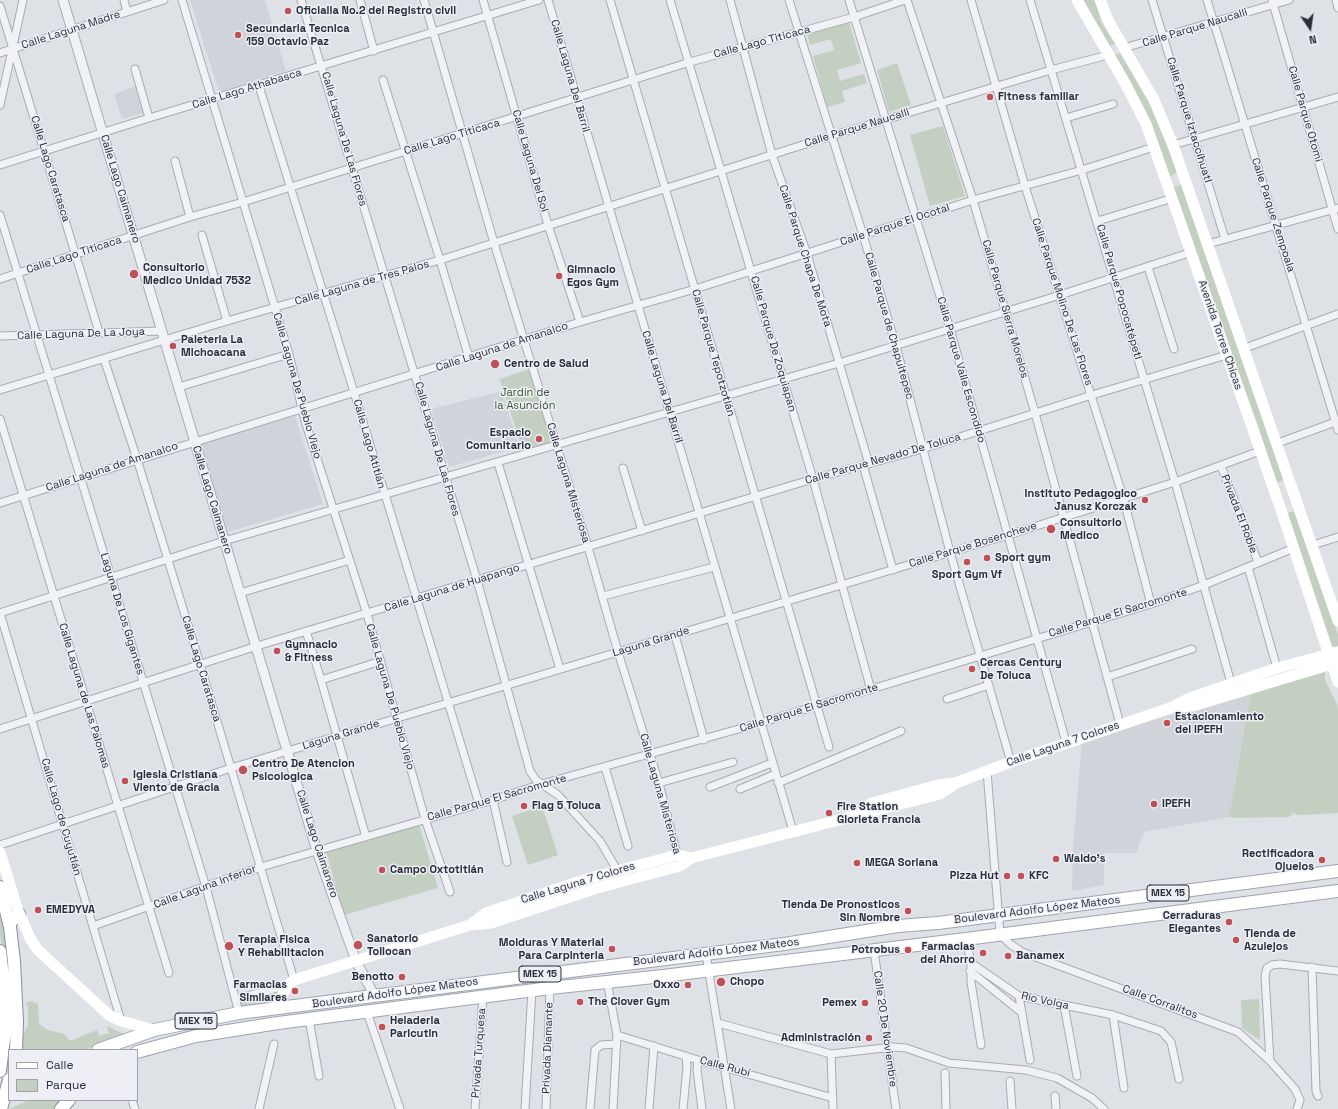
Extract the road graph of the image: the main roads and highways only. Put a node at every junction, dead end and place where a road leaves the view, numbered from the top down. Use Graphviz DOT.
graph roads {
  1 [pos="1077,0"];
  2 [pos="1100,0"];
  3 [pos="1124,48"];
  4 [pos="1108,55"];
  5 [pos="1184,177"];
  6 [pos="1168,183"];
  7 [pos="1290,480"];
  8 [pos="1273,486"];
  9 [pos="1298,501"];
  10 [pos="1280,507"];
  11 [pos="1338,620"];
  12 [pos="1334,658"];
  13 [pos="1338,682"];
  14 [pos="1170,708"];
  15 [pos="0,852"];
  16 [pos="679,860"];
  17 [pos="1338,871"];
  18 [pos="0,888"];
  19 [pos="1338,891"];
  20 [pos="19,914"];
  21 [pos="9,924"];
  22 [pos="470,925"];
  23 [pos="0,951"];
  24 [pos="275,1008"];
  25 [pos="154,1030"];
  26 [pos="16,1049"];
  27 [pos="101,1049"];
  28 [pos="138,1052"];
  29 [pos="0,1064"];
  30 [pos="8,1084"];
  31 [pos="68,1101"];
  32 [pos="1,1109"];
  33 [pos="61,1109"];
  1 -- 4 [label="main road, Avenida Torres Chicas"];
  2 -- 3 [label="main road, Avenida Torres Chicas"];
  3 -- 4 [label="main road"];
  3 -- 5 [label="main road, Avenida Torres Chicas"];
  4 -- 6 [label="main road, Avenida Torres Chicas"];
  5 -- 6 [label="main road"];
  5 -- 7 [label="main road, Avenida Torres Chicas"];
  6 -- 8 [label="main road, Avenida Torres Chicas"];
  7 -- 8 [label="main road"];
  7 -- 9 [label="main road, Avenida Torres Chicas"];
  8 -- 10 [label="main road, Avenida Torres Chicas"];
  9 -- 10 [label="main road"];
  9 -- 11 [label="main road, Avenida Torres Chicas"];
  10 -- 12 [label="main road, Avenida Torres Chicas"];
  12 -- 13 [label="main road, Avenida Torres Chicas"];
  12 -- 14 [label="main road, Calle Laguna 7 Colores"];
  12 -- 14 [label="main road, Calle Laguna 7 Colores"];
  14 -- 16 [label="main road, Calle Laguna 7 Colores"];
  15 -- 20 [label="main road"];
  16 -- 22 [label="main road, Calle Laguna 7 Colores"];
  16 -- 22 [label="main road, Calle Laguna 7 Colores"];
  17 -- 24 [label="main road, Boulevard Adolfo López Mateos / MEX 15"];
  18 -- 21 [label="main road"];
  19 -- 28 [label="main road, Boulevard Adolfo López Mateos / MEX 15"];
  20 -- 21 [label="main road"];
  20 -- 25 [label="main road"];
  21 -- 26 [label="main road"];
  22 -- 24 [label="main road, Calle Laguna 7 Colores"];
  23 -- 29 [label="main road"];
  24 -- 25 [label="main road, Boulevard Adolfo López Mateos / MEX 15"];
  25 -- 27 [label="main road, Boulevard Adolfo López Mateos / MEX 15"];
  30 -- 32 [label="main road, bridge"];
  31 -- 33 [label="main road"];
}
